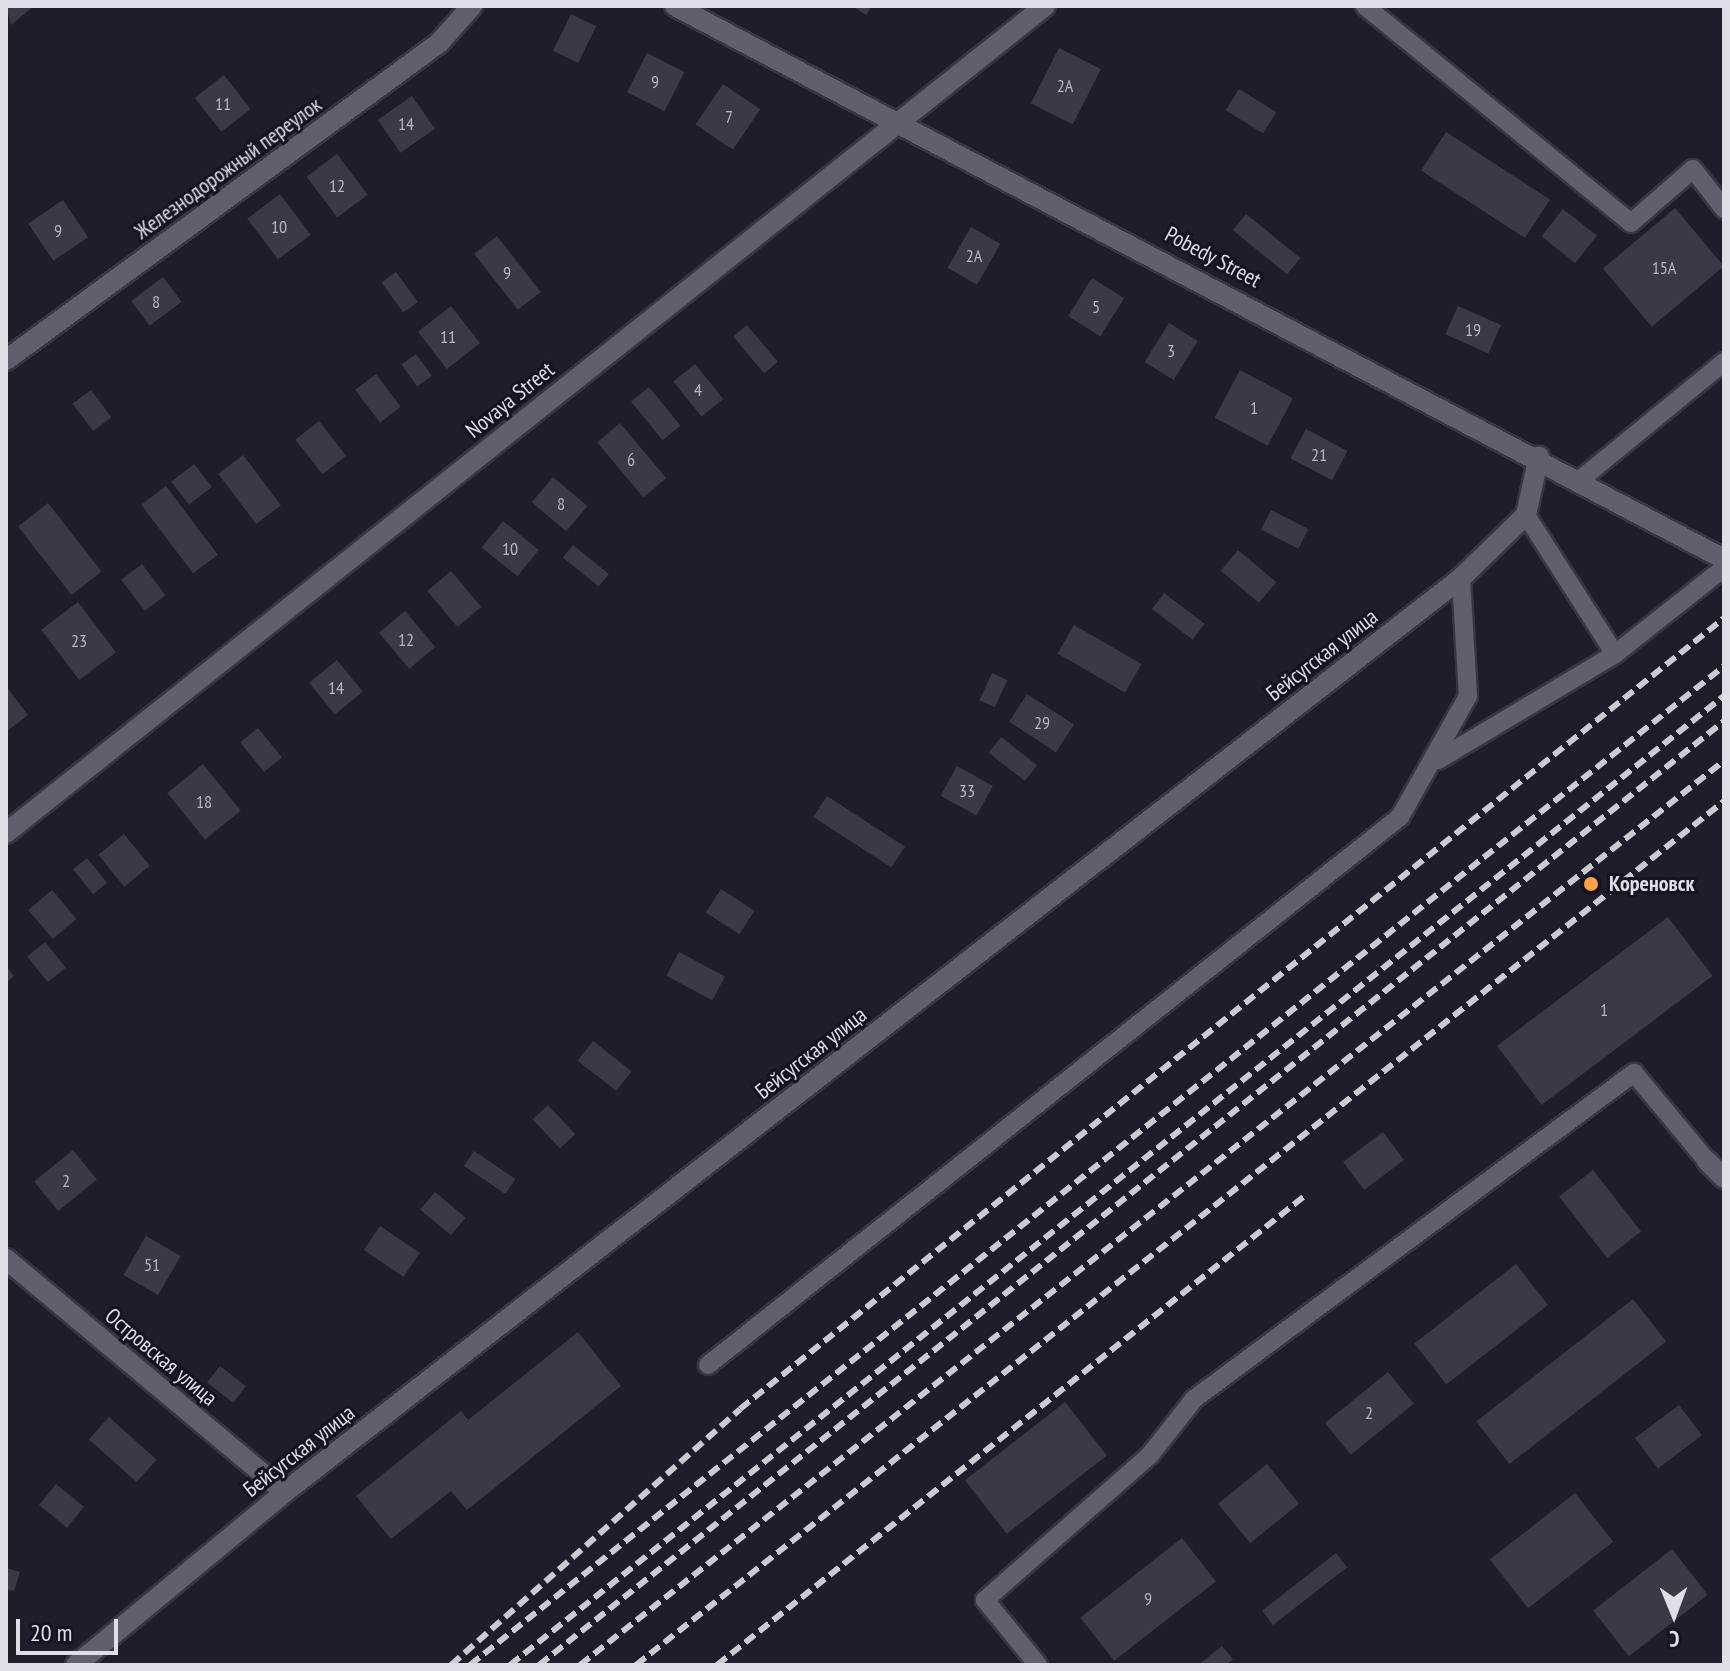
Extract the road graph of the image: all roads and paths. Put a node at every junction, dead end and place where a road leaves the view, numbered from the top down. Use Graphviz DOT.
graph roads {
  1 [pos="472,6"];
  2 [pos="675,6"];
  3 [pos="1045,6"];
  4 [pos="1365,6"];
  5 [pos="900,120"];
  6 [pos="1724,209"];
  7 [pos="6,360"];
  8 [pos="1724,362"];
  9 [pos="1539,456"];
  10 [pos="1581,479"];
  11 [pos="1526,515"];
  12 [pos="1724,559"];
  13 [pos="1724,568"];
  14 [pos="1461,578"];
  15 [pos="1615,654"];
  16 [pos="1438,760"];
  17 [pos="6,833"];
  18 [pos="1707,1161"];
  19 [pos="1724,1178"];
  20 [pos="6,1259"];
  21 [pos="708,1365"];
  22 [pos="285,1492"];
  23 [pos="76,1665"];
  24 [pos="1038,1665"];
  1 -- 7 [label="street, Железнодорожный переулок"];
  2 -- 5 [label="street, Pobedy Street"];
  3 -- 5 [label="street, Novaya Street"];
  4 -- 6 [label="lane"];
  5 -- 9 [label="street, Pobedy Street"];
  5 -- 17 [label="street, Novaya Street"];
  8 -- 10 [label="lane"];
  9 -- 10 [label="street, Pobedy Street"];
  9 -- 11 [label="street"];
  10 -- 12 [label="street, Pobedy Street"];
  11 -- 14 [label="street, Бейсугская улица"];
  11 -- 15 [label="lane"];
  13 -- 15 [label="lane"];
  14 -- 16 [label="lane"];
  14 -- 22 [label="street, Бейсугская улица"];
  15 -- 16 [label="lane"];
  16 -- 21 [label="lane"];
  18 -- 19 [label="street"];
  18 -- 24 [label="lane"];
  20 -- 22 [label="street, Островская улица"];
  22 -- 23 [label="street, Бейсугская улица"];
}
